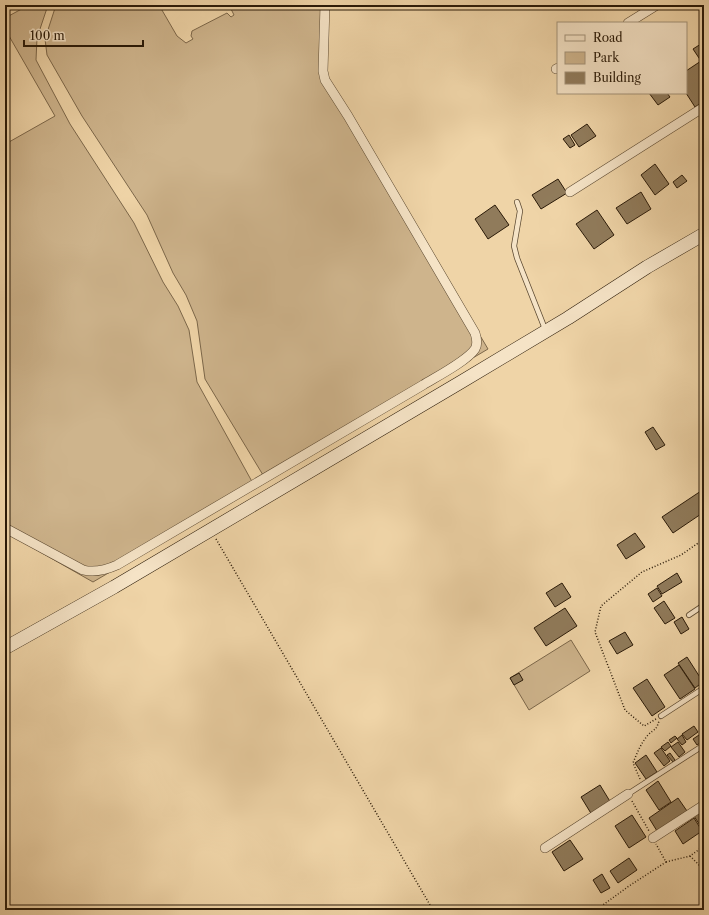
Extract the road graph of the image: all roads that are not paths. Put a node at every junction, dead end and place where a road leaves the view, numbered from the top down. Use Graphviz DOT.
graph roads {
  1 [pos="325,5"];
  2 [pos="657,5"];
  3 [pos="630,22"];
  4 [pos="704,107"];
  5 [pos="570,192"];
  6 [pos="517,202"];
  7 [pos="704,234"];
  8 [pos="546,331"];
  9 [pos="5,528"];
  10 [pos="704,605"];
  11 [pos="689,615"];
  12 [pos="5,648"];
  13 [pos="704,688"];
  14 [pos="661,716"];
  15 [pos="704,745"];
  16 [pos="628,794"];
  17 [pos="704,805"];
  18 [pos="653,838"];
  19 [pos="545,848"];
  1 -- 9 [label="street"];
  2 -- 3 [label="street"];
  4 -- 5 [label="street"];
  6 -- 8 [label="lane"];
  7 -- 8 [label="street"];
  8 -- 12 [label="street"];
  10 -- 11 [label="lane"];
  13 -- 14 [label="lane"];
  15 -- 16 [label="lane"];
  16 -- 19 [label="street"];
  17 -- 18 [label="street"];
}
